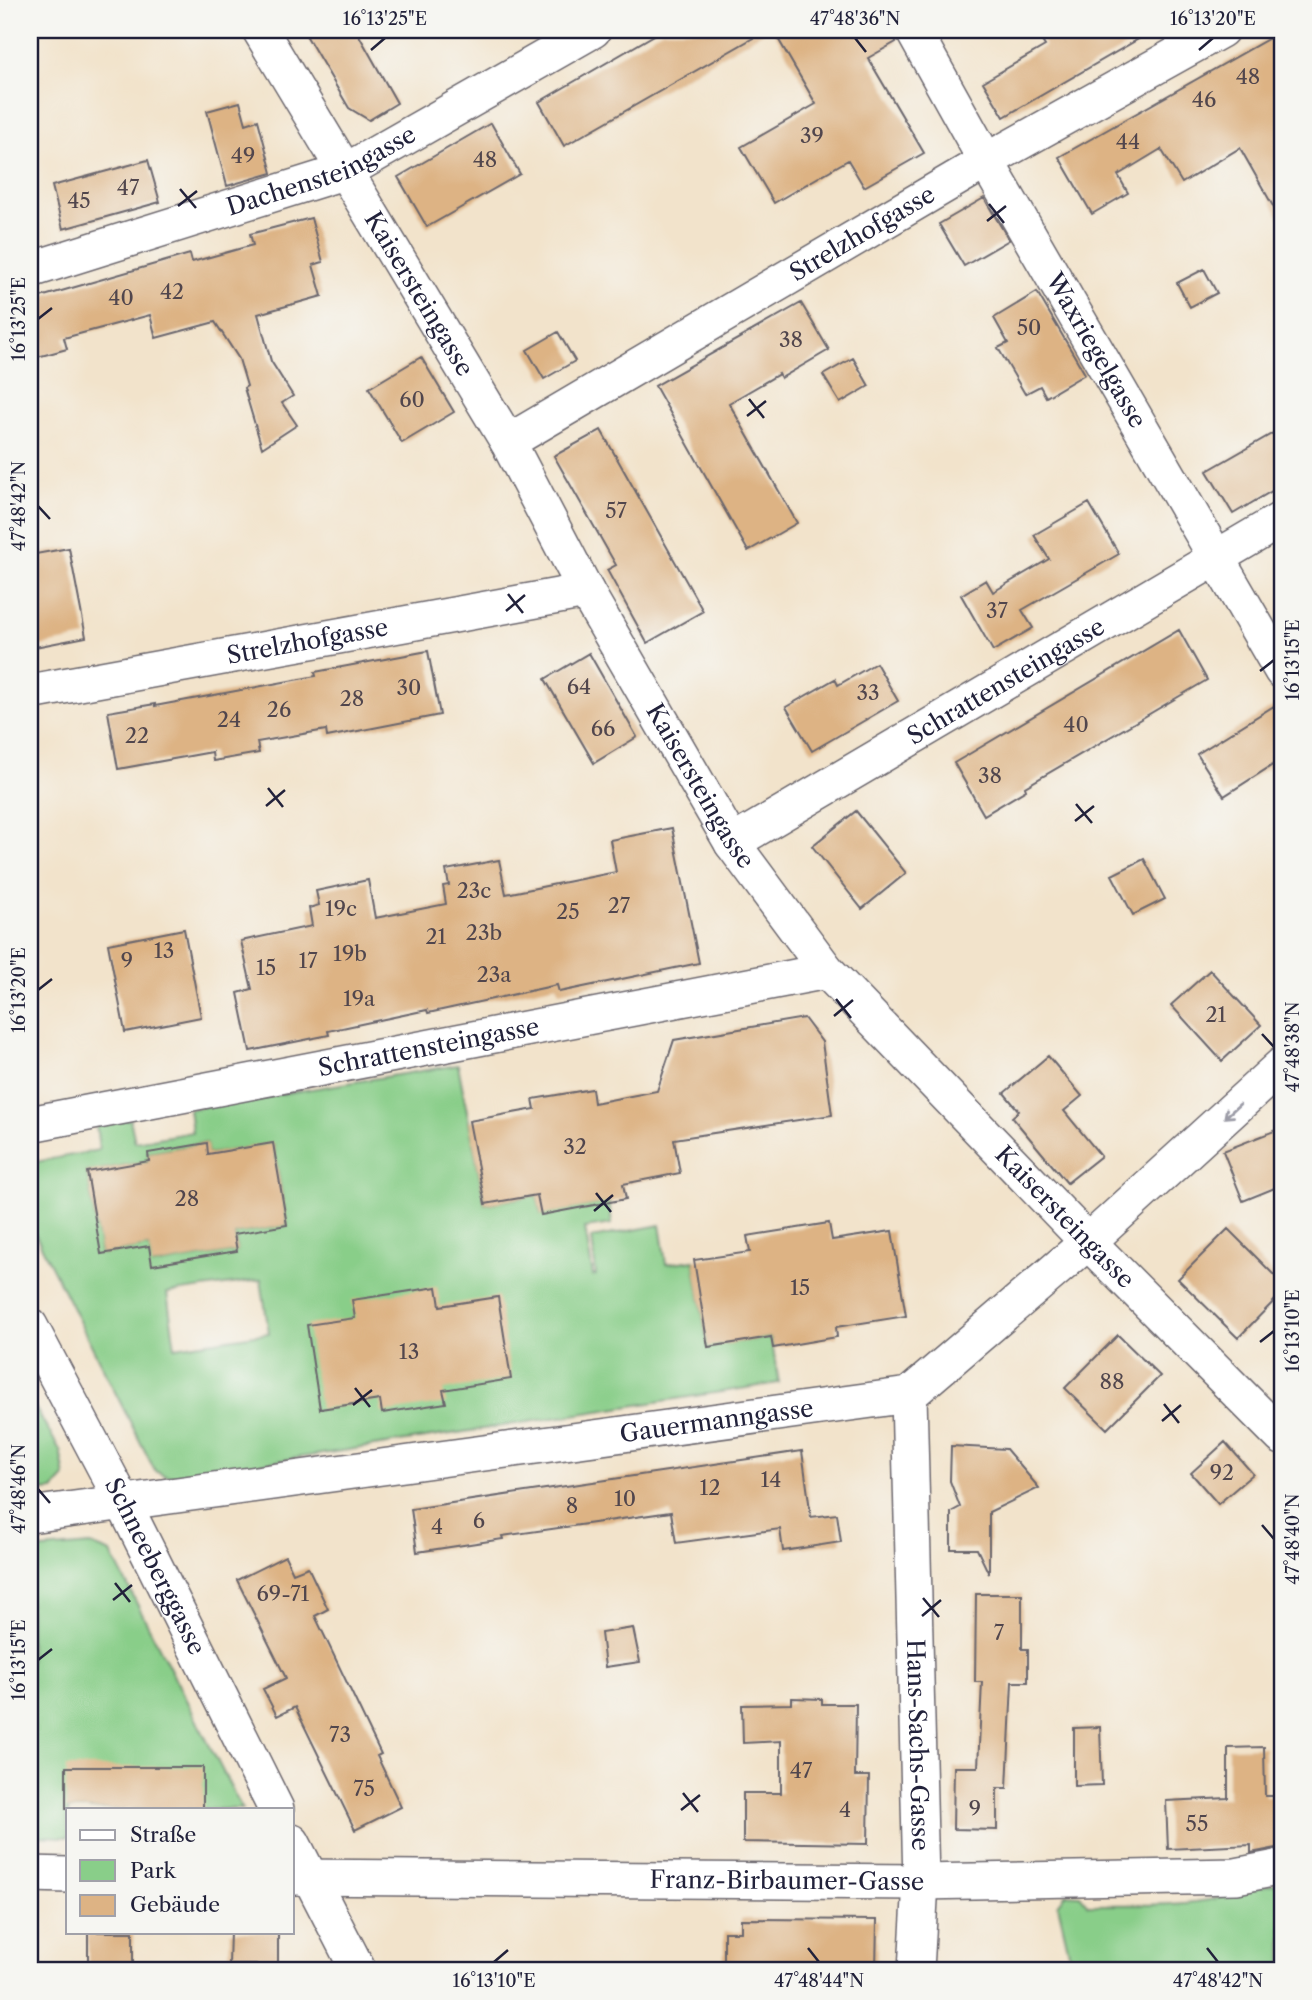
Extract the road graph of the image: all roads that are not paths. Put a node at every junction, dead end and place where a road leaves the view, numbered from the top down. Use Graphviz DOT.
graph roads {
  1 [pos="260,30"];
  2 [pos="593,30"];
  3 [pos="913,30"];
  4 [pos="1221,30"];
  5 [pos="986,161"];
  6 [pos="346,172"];
  7 [pos="30,270"];
  8 [pos="508,442"];
  9 [pos="1282,519"];
  10 [pos="1216,558"];
  11 [pos="586,592"];
  12 [pos="1282,671"];
  13 [pos="30,692"];
  14 [pos="732,842"];
  15 [pos="827,971"];
  16 [pos="1282,1065"];
  17 [pos="30,1124"];
  18 [pos="1088,1242"];
  19 [pos="30,1326"];
  20 [pos="909,1395"];
  21 [pos="1282,1437"];
  22 [pos="124,1504"];
  23 [pos="30,1515"];
  24 [pos="276,1808"];
  25 [pos="294,1850"];
  26 [pos="1282,1867"];
  27 [pos="30,1874"];
  28 [pos="66,1875"];
  29 [pos="301,1877"];
  30 [pos="921,1882"];
  31 [pos="358,1970"];
  32 [pos="916,1970"];
  1 -- 6 [label="street, Kaisersteingasse"];
  2 -- 6 [label="street, Dachensteingasse"];
  3 -- 5 [label="street, Waxriegelgasse"];
  4 -- 5 [label="street, Strelzhofgasse"];
  5 -- 8 [label="street, Strelzhofgasse"];
  5 -- 10 [label="street, Waxriegelgasse"];
  6 -- 7 [label="street, Dachensteingasse"];
  6 -- 8 [label="street, Kaisersteingasse"];
  8 -- 11 [label="street, Kaisersteingasse"];
  9 -- 10 [label="street, Schrattensteingasse"];
  10 -- 12 [label="street, Waxriegelgasse"];
  10 -- 14 [label="street, Schrattensteingasse"];
  11 -- 13 [label="street, Strelzhofgasse"];
  11 -- 14 [label="street, Kaisersteingasse"];
  14 -- 15 [label="street, Kaisersteingasse"];
  15 -- 17 [label="street, Schrattensteingasse"];
  15 -- 18 [label="street, Kaisersteingasse"];
  16 -- 18 [label="street, one-way"];
  18 -- 20 [label="street"];
  18 -- 21 [label="street, Kaisersteingasse"];
  19 -- 22 [label="street, Schneeberggasse"];
  20 -- 22 [label="street, Gauermanngasse"];
  20 -- 30 [label="street, Hans-Sachs-Gasse"];
  22 -- 23 [label="street, Gauermanngasse"];
  22 -- 24 [label="street, Schneeberggasse"];
  25 -- 29 [label="street"];
  26 -- 30 [label="street, Franz-Birbaumer-Gasse"];
  27 -- 28 [label="street"];
  29 -- 30 [label="street, Franz-Birbaumer-Gasse"];
  29 -- 31 [label="street"];
  30 -- 32 [label="street, Hans-Sachs-Gasse"];
}
